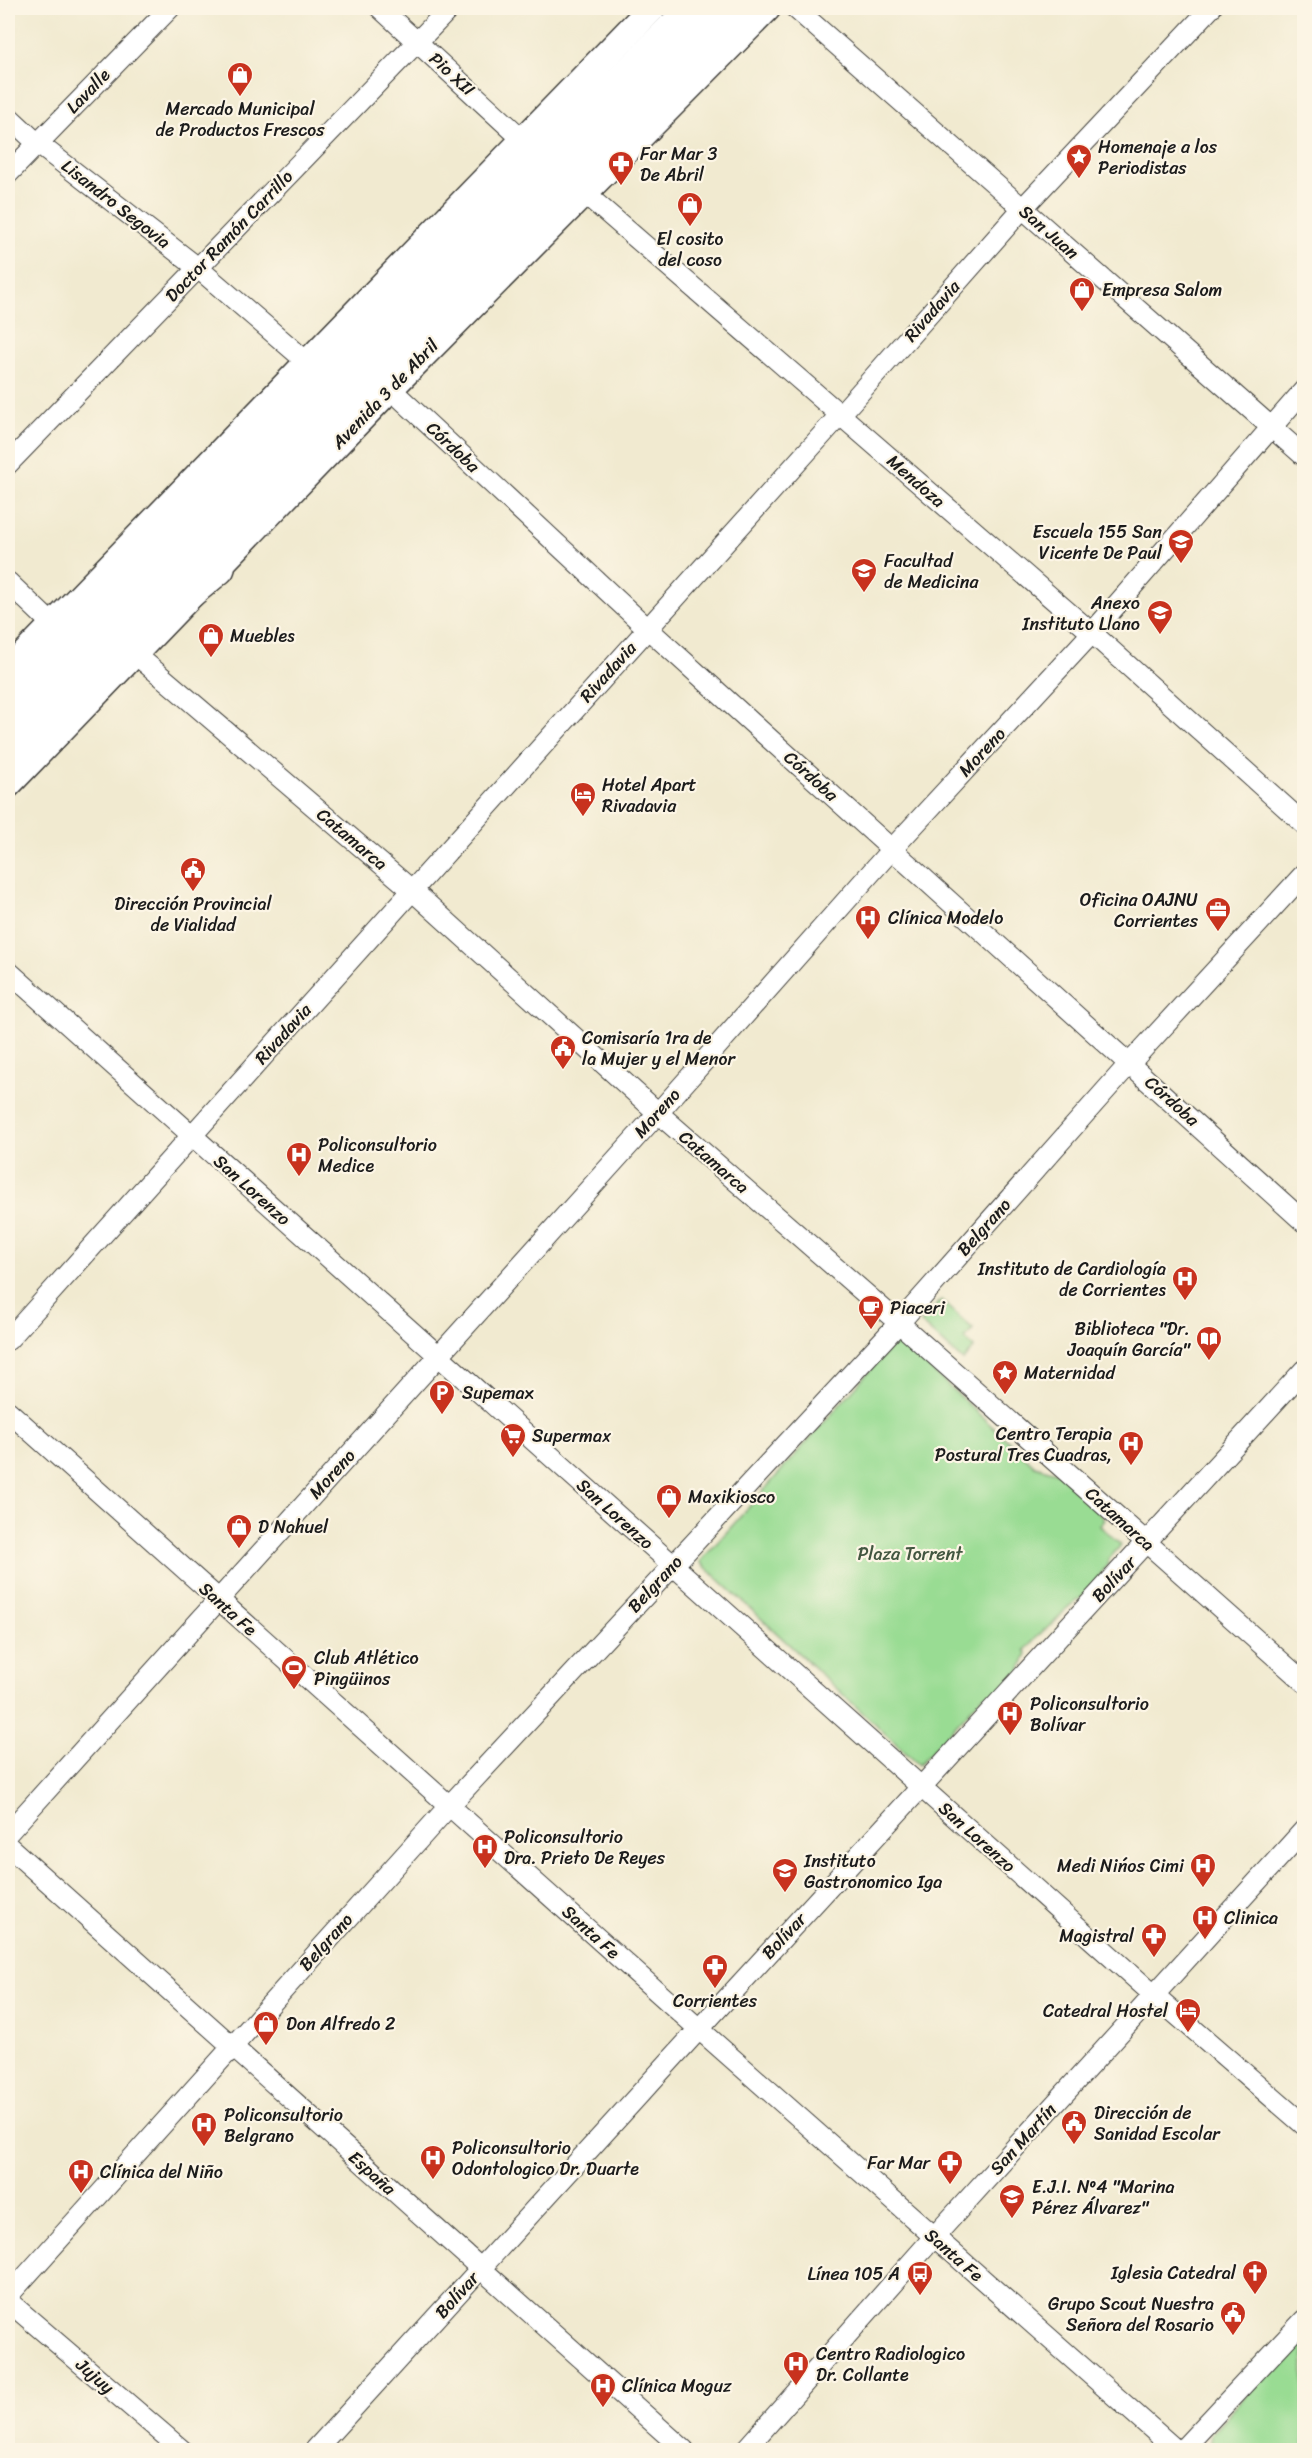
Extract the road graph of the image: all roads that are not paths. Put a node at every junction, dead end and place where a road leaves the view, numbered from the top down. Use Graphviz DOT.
graph roads {
  1 [pos="170,8"];
  2 [pos="380,8"];
  3 [pos="450,8"];
  4 [pos="652,8"];
  5 [pos="694,8"];
  6 [pos="727,8"];
  7 [pos="768,8"];
  8 [pos="795,8"];
  9 [pos="1211,8"];
  10 [pos="417,41"];
  11 [pos="8,116"];
  12 [pos="37,143"];
  13 [pos="554,167"];
  14 [pos="8,174"];
  15 [pos="1022,209"];
  16 [pos="198,268"];
  17 [pos="307,362"];
  18 [pos="369,372"];
  19 [pos="1305,390"];
  20 [pos="840,415"];
  21 [pos="1272,427"];
  22 [pos="1305,456"];
  23 [pos="8,464"];
  24 [pos="218,568"];
  25 [pos="8,582"];
  26 [pos="647,628"];
  27 [pos="1092,633"];
  28 [pos="92,641"];
  29 [pos="8,672"];
  30 [pos="8,699"];
  31 [pos="8,711"];
  32 [pos="8,748"];
  33 [pos="8,784"];
  34 [pos="1305,824"];
  35 [pos="892,849"];
  36 [pos="1305,874"];
  37 [pos="413,891"];
  38 [pos="8,971"];
  39 [pos="1130,1063"];
  40 [pos="657,1113"];
  41 [pos="191,1136"];
  42 [pos="1305,1222"];
  43 [pos="899,1323"];
  44 [pos="8,1340"];
  45 [pos="439,1356"];
  46 [pos="1305,1370"];
  47 [pos="8,1411"];
  48 [pos="1147,1543"];
  49 [pos="672,1565"];
  50 [pos="219,1601"];
  51 [pos="1305,1682"];
  52 [pos="921,1786"];
  53 [pos="450,1805"];
  54 [pos="1305,1830"];
  55 [pos="8,1833"];
  56 [pos="8,1846"];
  57 [pos="1154,1995"];
  58 [pos="699,2029"];
  59 [pos="231,2048"];
  60 [pos="1305,2126"];
  61 [pos="934,2237"];
  62 [pos="480,2269"];
  63 [pos="8,2296"];
  64 [pos="8,2301"];
  65 [pos="1305,2320"];
  66 [pos="182,2451"];
  67 [pos="315,2451"];
  68 [pos="684,2451"];
  69 [pos="745,2451"];
  70 [pos="1176,2451"];
  71 [pos="1182,2451"];
  1 -- 12 [label="street, Lavalle"];
  2 -- 10 [label="street, Pio XII"];
  3 -- 10 [label="street, Doctor Ramón Carrillo"];
  4 -- 13 [label="main road, Avenida 3 de Abril"];
  5 -- 13 [label="highway, Avenida 3 de Abril"];
  6 -- 13 [label="highway, Avenida 3 de Abril"];
  7 -- 13 [label="main road, Avenida 3 de Abril"];
  8 -- 15 [label="street, San Juan"];
  9 -- 15 [label="street, Rivadavia"];
  10 -- 13 [label="street, Pio XII"];
  10 -- 16 [label="street, Doctor Ramón Carrillo"];
  11 -- 12 [label="street, Lisandro Segovia"];
  12 -- 14 [label="street, Lavalle"];
  12 -- 16 [label="street, Lisandro Segovia"];
  13 -- 17 [label="main road, Avenida 3 de Abril"];
  13 -- 18 [label="highway, Avenida 3 de Abril"];
  13 -- 18 [label="main road, Avenida 3 de Abril"];
  13 -- 20 [label="street, Mendoza"];
  15 -- 20 [label="street, Rivadavia"];
  15 -- 21 [label="street, San Juan"];
  16 -- 17 [label="street, Lisandro Segovia"];
  16 -- 23 [label="street, Doctor Ramón Carrillo"];
  17 -- 18 [label="street"];
  17 -- 28 [label="main road, Avenida 3 de Abril"];
  18 -- 24 [label="main road, Avenida 3 de Abril"];
  18 -- 26 [label="street, Córdoba"];
  18 -- 28 [label="highway, Avenida 3 de Abril"];
  19 -- 21 [label="street, Moreno"];
  20 -- 26 [label="street, Rivadavia"];
  20 -- 27 [label="street, Mendoza"];
  21 -- 22 [label="street, San Juan"];
  21 -- 27 [label="street, Moreno"];
  24 -- 28 [label="highway"];
  25 -- 28 [label="street, Catamarca"];
  26 -- 35 [label="street, Córdoba"];
  26 -- 37 [label="street, Rivadavia"];
  27 -- 34 [label="street, Mendoza"];
  27 -- 35 [label="street, Moreno"];
  28 -- 29 [label="main road, Avenida 3 de Abril"];
  28 -- 30 [label="highway"];
  28 -- 31 [label="highway, Avenida 3 de Abril"];
  28 -- 32 [label="highway, Avenida 3 de Abril"];
  28 -- 33 [label="main road, Avenida 3 de Abril"];
  28 -- 37 [label="street, Catamarca"];
  35 -- 39 [label="street, Córdoba"];
  35 -- 40 [label="street, Moreno"];
  36 -- 39 [label="street, Belgrano"];
  37 -- 40 [label="street, Catamarca"];
  37 -- 41 [label="street, Rivadavia"];
  38 -- 41 [label="street, San Lorenzo"];
  39 -- 42 [label="street, Córdoba"];
  39 -- 43 [label="street, Belgrano"];
  40 -- 43 [label="street, Catamarca"];
  40 -- 45 [label="street, Moreno"];
  41 -- 44 [label="street, Rivadavia"];
  41 -- 45 [label="street, San Lorenzo"];
  43 -- 48 [label="street, Catamarca"];
  43 -- 49 [label="street, Belgrano"];
  45 -- 49 [label="street, San Lorenzo"];
  45 -- 50 [label="street, Moreno"];
  46 -- 48 [label="street, Bolívar"];
  47 -- 50 [label="street, Santa Fe"];
  48 -- 51 [label="street, Catamarca"];
  48 -- 52 [label="street, Bolívar"];
  49 -- 52 [label="street, San Lorenzo"];
  49 -- 53 [label="street, Belgrano"];
  50 -- 53 [label="street, Santa Fe"];
  50 -- 55 [label="street, Moreno"];
  52 -- 57 [label="street, San Lorenzo"];
  52 -- 58 [label="street, Bolívar"];
  53 -- 58 [label="street, Santa Fe"];
  53 -- 59 [label="street, Belgrano"];
  54 -- 57 [label="street, San Martín"];
  56 -- 59 [label="street, España"];
  57 -- 60 [label="street, San Lorenzo"];
  57 -- 61 [label="street, San Martín"];
  58 -- 61 [label="street, Santa Fe"];
  58 -- 62 [label="street, Bolívar"];
  59 -- 62 [label="street, España"];
  59 -- 63 [label="street, Belgrano"];
  61 -- 69 [label="street, San Martín"];
  61 -- 70 [label="street, Santa Fe"];
  62 -- 67 [label="street, Bolívar"];
  62 -- 68 [label="street, España"];
  64 -- 66 [label="street, Jujuy"];
  65 -- 71 [label="street"];
}
